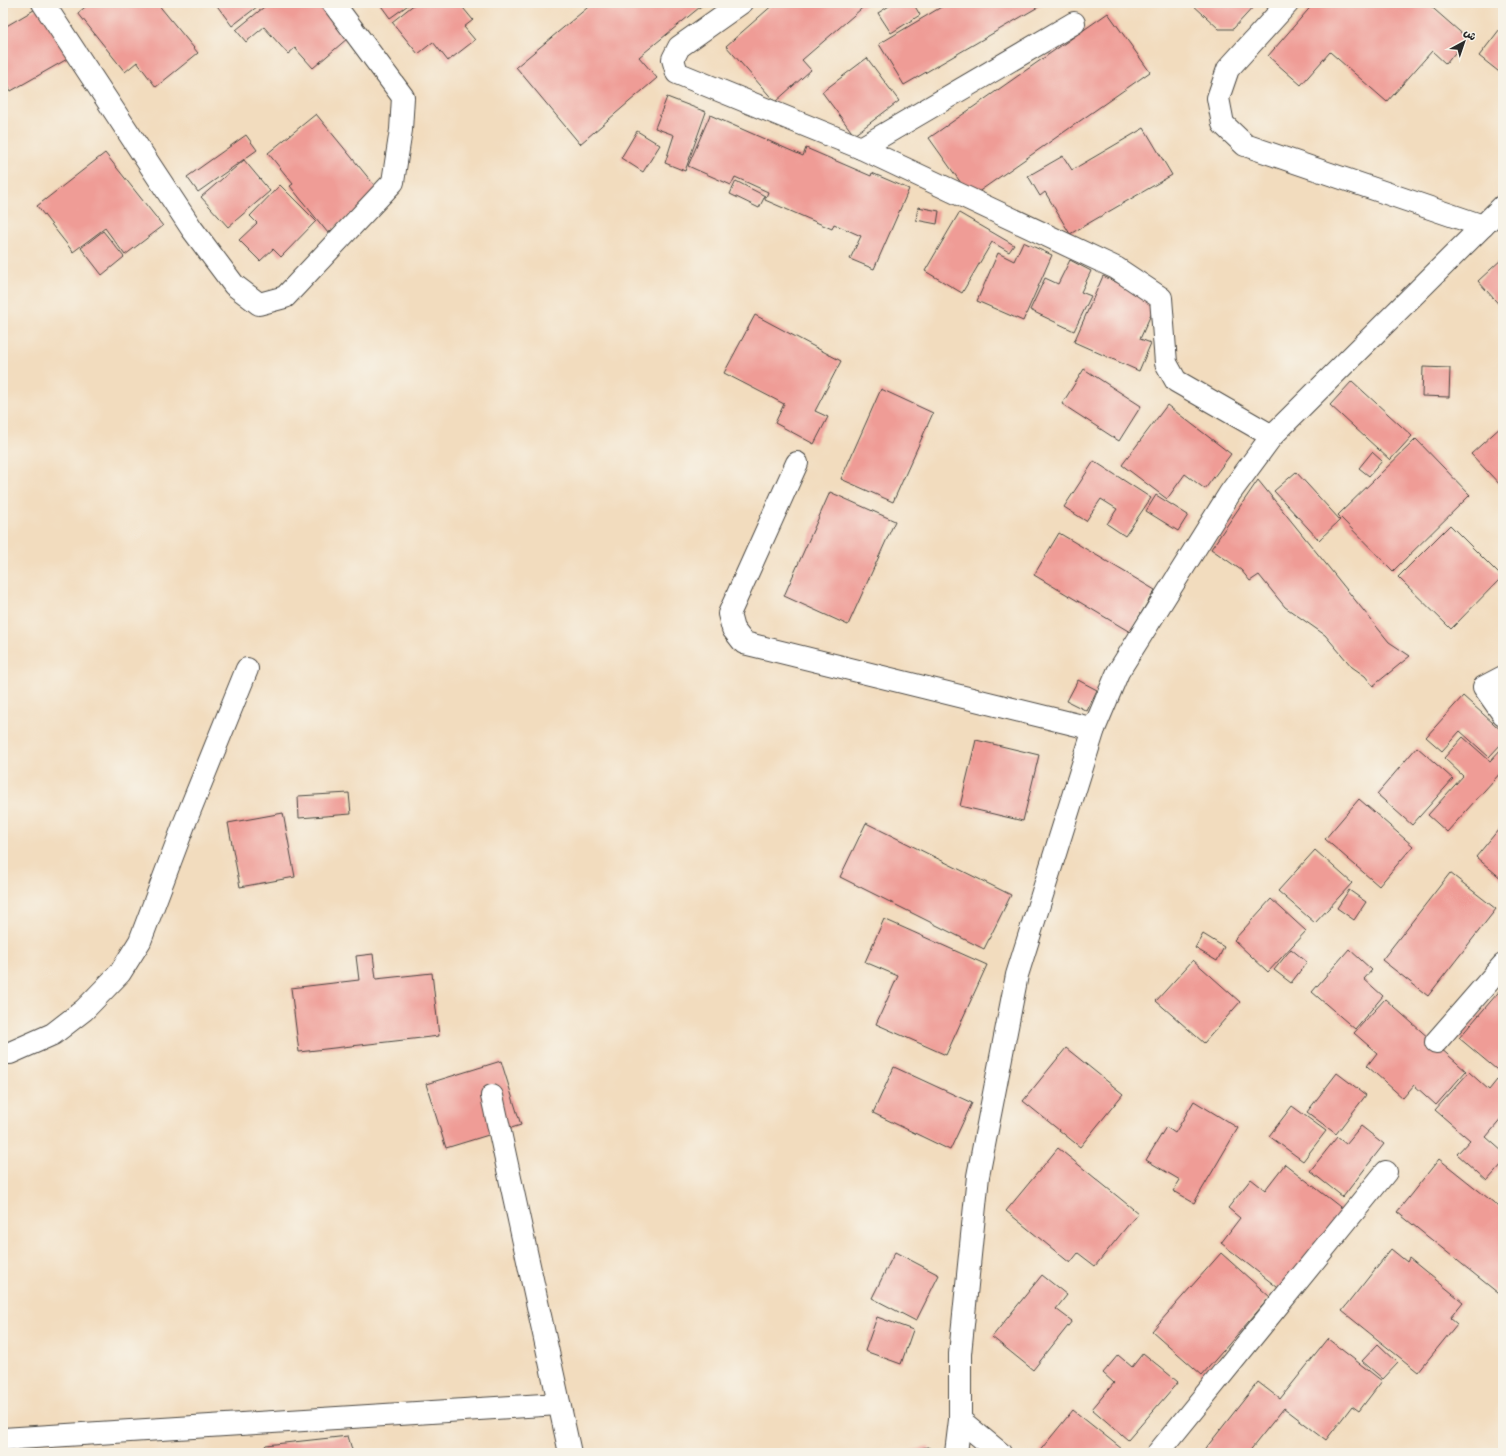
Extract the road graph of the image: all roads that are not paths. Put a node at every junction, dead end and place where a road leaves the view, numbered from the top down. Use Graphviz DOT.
graph roads {
  1 [pos="43,3"];
  2 [pos="333,3"];
  3 [pos="741,3"];
  4 [pos="1288,3"];
  5 [pos="1074,23"];
  6 [pos="861,148"];
  7 [pos="1503,206"];
  8 [pos="1483,226"];
  9 [pos="1272,436"];
  10 [pos="797,463"];
  11 [pos="247,669"];
  12 [pos="1503,677"];
  13 [pos="1503,714"];
  14 [pos="1094,729"];
  15 [pos="1503,965"];
  16 [pos="1436,1042"];
  17 [pos="3,1053"];
  18 [pos="492,1096"];
  19 [pos="1386,1172"];
  20 [pos="559,1404"];
  21 [pos="960,1420"];
  22 [pos="3,1439"];
  23 [pos="570,1453"];
  24 [pos="956,1453"];
  25 [pos="1000,1453"];
  26 [pos="1158,1453"];
  1 -- 2 [label="street"];
  3 -- 6 [label="street"];
  4 -- 8 [label="street"];
  5 -- 6 [label="street"];
  6 -- 9 [label="street"];
  7 -- 8 [label="street"];
  8 -- 9 [label="street"];
  9 -- 14 [label="street"];
  10 -- 14 [label="street"];
  11 -- 17 [label="street"];
  12 -- 13 [label="street"];
  14 -- 21 [label="street"];
  15 -- 16 [label="street"];
  18 -- 20 [label="street"];
  19 -- 26 [label="street"];
  20 -- 22 [label="street"];
  20 -- 23 [label="street"];
  21 -- 24 [label="street"];
  21 -- 25 [label="street"];
}
